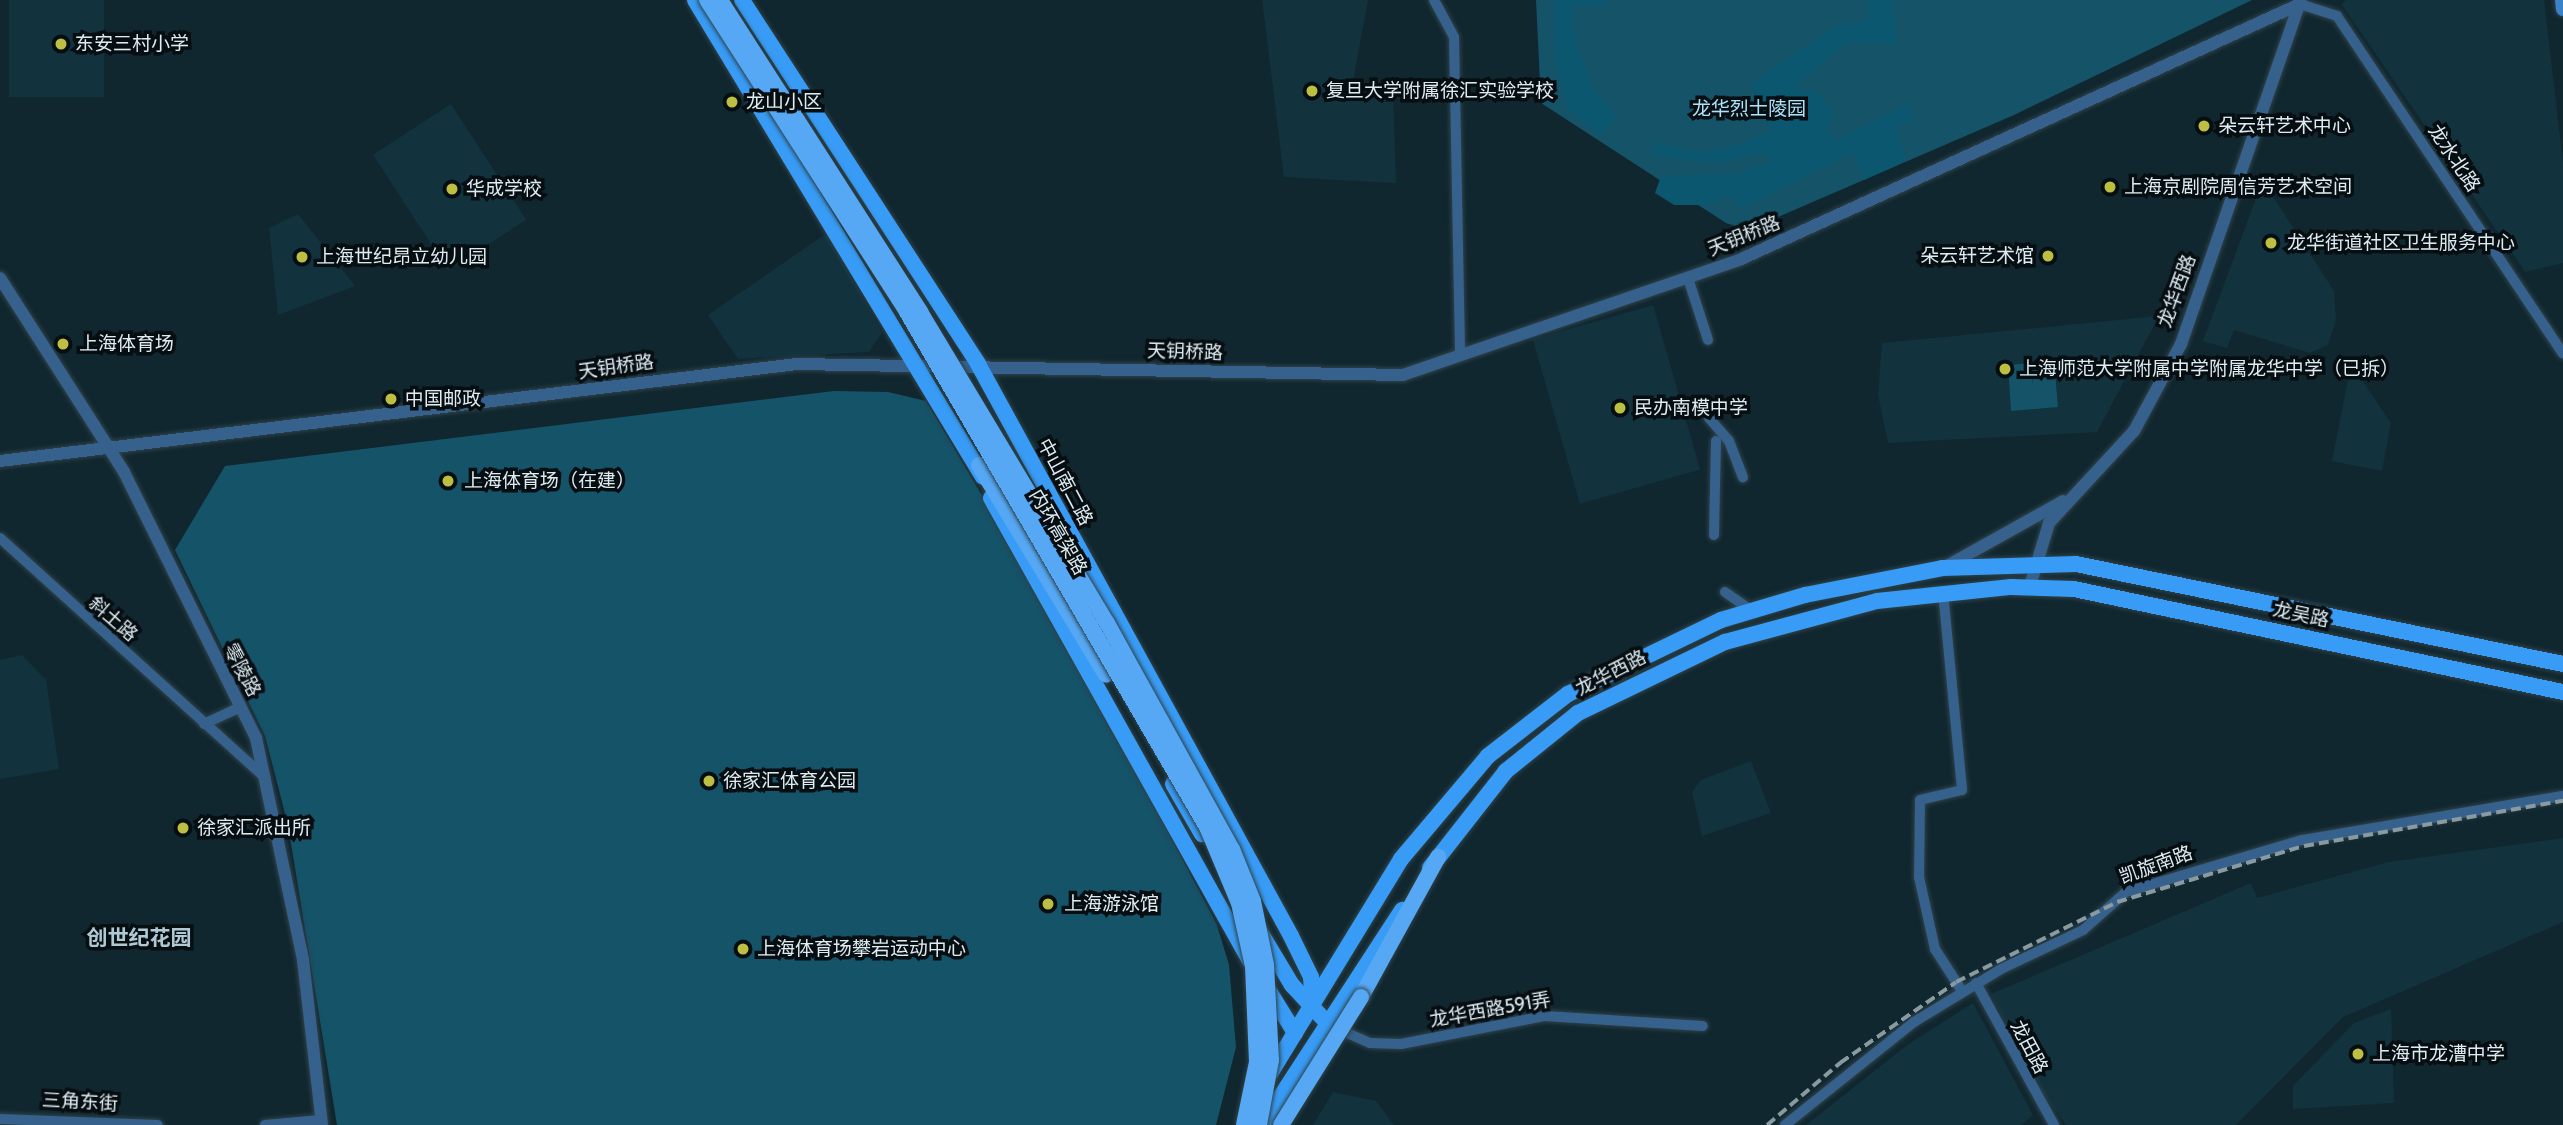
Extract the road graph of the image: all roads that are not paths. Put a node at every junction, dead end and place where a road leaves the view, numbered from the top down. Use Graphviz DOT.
graph roads {
  1 [pos="695,0"];
  2 [pos="706,0"];
  3 [pos="720,0"];
  4 [pos="742,0"];
  5 [pos="1434,0"];
  6 [pos="2562,0"];
  7 [pos="2303,1"];
  8 [pos="2563,9"];
  9 [pos="0,278"];
  10 [pos="1688,278"];
  11 [pos="1708,340"];
  12 [pos="2563,353"];
  13 [pos="1460,355"];
  14 [pos="913,363"];
  15 [pos="978,364"];
  16 [pos="1709,418"];
  17 [pos="1716,441"];
  18 [pos="108,446"];
  19 [pos="0,461"];
  20 [pos="979,465"];
  21 [pos="1743,477"];
  22 [pos="2075,493"];
  23 [pos="1714,536"];
  24 [pos="0,538"];
  25 [pos="2033,563"];
  26 [pos="1942,568"];
  27 [pos="2030,586"];
  28 [pos="1725,592"];
  29 [pos="1943,592"];
  30 [pos="1752,611"];
  31 [pos="2563,663"];
  32 [pos="2563,692"];
  33 [pos="240,707"];
  34 [pos="204,724"];
  35 [pos="1166,758"];
  36 [pos="270,780"];
  37 [pos="2563,796"];
  38 [pos="1438,857"];
  39 [pos="1976,983"];
  40 [pos="1962,991"];
  41 [pos="1313,1004"];
  42 [pos="1329,1025"];
  43 [pos="1703,1026"];
  44 [pos="1295,1033"];
  45 [pos="0,1119"];
  46 [pos="322,1122"];
  47 [pos="158,1125"];
  48 [pos="265,1125"];
  49 [pos="1238,1125"];
  50 [pos="1244,1125"];
  51 [pos="1261,1125"];
  52 [pos="1280,1125"];
  53 [pos="1785,1125"];
  54 [pos="2054,1125"];
  1 -- 14 [label="main road, 中山南二路"];
  2 -- 35 [label="highway, 内环高架路, bridge"];
  3 -- 51 [label="highway, 内环高架路, bridge"];
  4 -- 15 [label="main road, 中山南二路"];
  5 -- 13 [label="street"];
  6 -- 8 [label="main road"];
  7 -- 10 [label="street, 天钥桥路"];
  7 -- 12 [label="street, 龙水北路"];
  7 -- 22 [label="street, 龙华西路"];
  9 -- 18 [label="street, 零陵路"];
  10 -- 11 [label="street"];
  10 -- 13 [label="street, 天钥桥路"];
  13 -- 15 [label="street, 天钥桥路"];
  14 -- 15 [label="street, 天钥桥路"];
  14 -- 18 [label="street, 天钥桥路"];
  14 -- 20 [label="main road, 中山南二路"];
  15 -- 41 [label="main road, 中山南二路"];
  16 -- 21 [label="street"];
  17 -- 23 [label="street"];
  18 -- 19 [label="street, 天钥桥路"];
  18 -- 33 [label="street, 零陵路"];
  20 -- 35 [label="highway"];
  20 -- 41 [label="main road, 中山南二路"];
  20 -- 44 [label="main road, 中山南二路"];
  22 -- 25 [label="street, 龙华西路"];
  22 -- 26 [label="street"];
  24 -- 34 [label="street, 斜土路"];
  25 -- 26 [label="main road, 龙华西路"];
  25 -- 27 [label="street, 龙华西路"];
  25 -- 31 [label="main road, 龙吴路"];
  26 -- 30 [label="main road, 龙华西路"];
  27 -- 29 [label="main road, 龙华西路"];
  27 -- 32 [label="main road, 龙吴路"];
  28 -- 30 [label="street"];
  29 -- 38 [label="main road, 龙华西路"];
  29 -- 40 [label="street"];
  30 -- 41 [label="main road, 龙华西路"];
  33 -- 34 [label="street"];
  33 -- 36 [label="street, 零陵路"];
  34 -- 36 [label="street, 斜土路"];
  35 -- 50 [label="highway, 内环高架路, bridge"];
  36 -- 46 [label="street, 零陵路"];
  37 -- 39 [label="street, 凯旋南路"];
  38 -- 42 [label="main road, 龙华西路"];
  38 -- 52 [label="highway, bridge"];
  39 -- 40 [label="street, 凯旋南路"];
  39 -- 54 [label="street, 龙田路"];
  40 -- 53 [label="street, 凯旋南路"];
  41 -- 42 [label="main road, 中山南二路"];
  41 -- 44 [label="main road"];
  42 -- 43 [label="street, 龙华西路591弄"];
  42 -- 51 [label="main road"];
  44 -- 49 [label="main road"];
  45 -- 47 [label="street, 三角东街"];
  46 -- 48 [label="street"];
}
